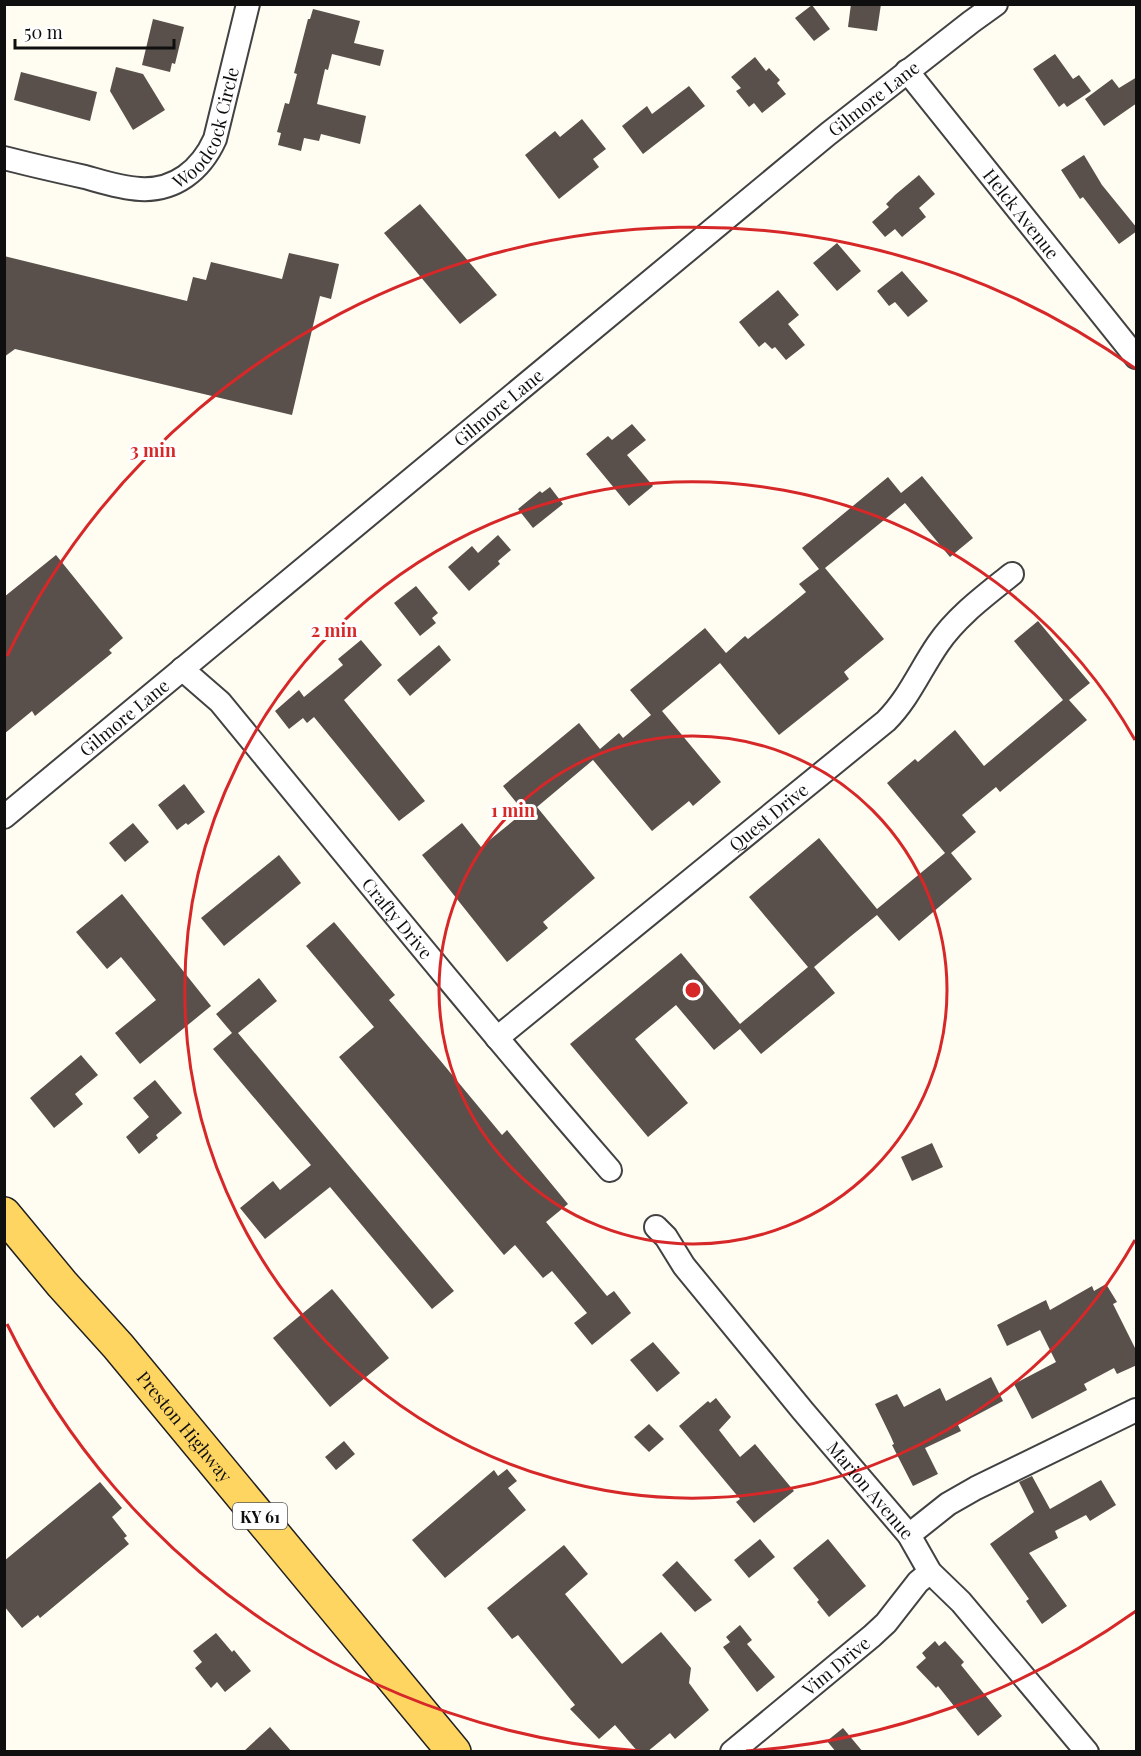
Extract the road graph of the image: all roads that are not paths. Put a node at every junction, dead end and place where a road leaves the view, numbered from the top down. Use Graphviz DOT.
graph roads {
  1 [pos="248,4"];
  2 [pos="996,4"];
  3 [pos="964,13"];
  4 [pos="907,71"];
  5 [pos="4,158"];
  6 [pos="1137,357"];
  7 [pos="1012,574"];
  8 [pos="182,669"];
  9 [pos="4,817"];
  10 [pos="497,1038"];
  11 [pos="610,1170"];
  12 [pos="4,1214"];
  13 [pos="656,1227"];
  14 [pos="1137,1410"];
  15 [pos="909,1535"];
  16 [pos="930,1572"];
  17 [pos="454,1752"];
  18 [pos="732,1752"];
  19 [pos="1087,1752"];
  1 -- 5 [label="street, Woodcock Circle"];
  2 -- 3 [label="street, Gilmore Lane"];
  3 -- 4 [label="street, Gilmore Lane"];
  4 -- 6 [label="street, Helck Avenue"];
  4 -- 8 [label="street, Gilmore Lane"];
  7 -- 10 [label="street, Quest Drive"];
  8 -- 9 [label="street, Gilmore Lane"];
  8 -- 10 [label="street, Crafty Drive"];
  10 -- 11 [label="street, Crafty Drive"];
  12 -- 17 [label="main road, Preston Highway / KY 61"];
  13 -- 15 [label="street, Marion Avenue"];
  14 -- 15 [label="street"];
  15 -- 16 [label="street, Marion Avenue"];
  16 -- 18 [label="street, Vim Drive"];
  16 -- 19 [label="street, Marion Avenue"];
}
